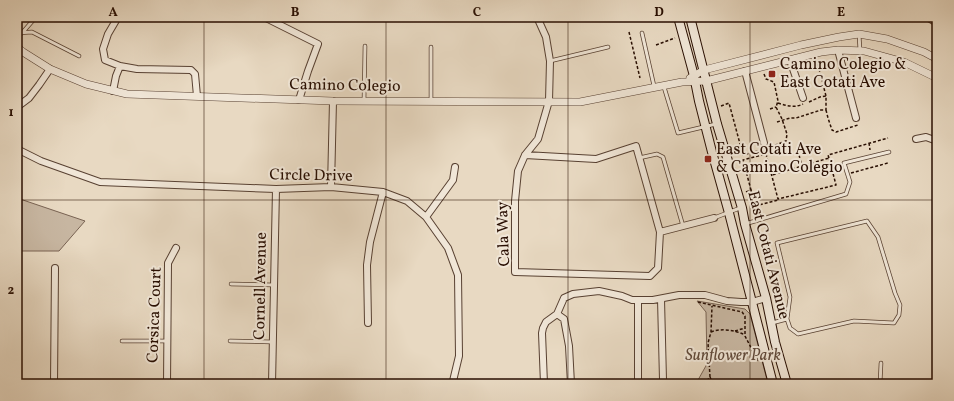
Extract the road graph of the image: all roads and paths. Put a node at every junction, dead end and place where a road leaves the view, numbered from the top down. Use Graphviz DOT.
graph roads {
  1 [pos="36,17"];
  2 [pos="118,17"];
  3 [pos="264,17"];
  4 [pos="537,17"];
  5 [pos="678,17"];
  6 [pos="690,17"];
  7 [pos="927,17"];
  8 [pos="937,23"];
  9 [pos="630,32"];
  10 [pos="642,32"];
  11 [pos="17,33"];
  12 [pos="22,33"];
  13 [pos="859,34"];
  14 [pos="675,38"];
  15 [pos="656,44"];
  16 [pos="366,46"];
  17 [pos="17,47"];
  18 [pos="431,47"];
  19 [pos="608,47"];
  20 [pos="838,50"];
  21 [pos="860,51"];
  22 [pos="79,56"];
  23 [pos="937,59"];
  24 [pos="790,60"];
  25 [pos="550,61"];
  26 [pos="817,61"];
  27 [pos="120,66"];
  28 [pos="50,69"];
  29 [pos="704,70"];
  30 [pos="746,71"];
  31 [pos="640,78"];
  32 [pos="937,78"];
  33 [pos="695,79"];
  34 [pos="706,81"];
  35 [pos="664,86"];
  36 [pos="654,88"];
  37 [pos="113,91"];
  38 [pos="197,96"];
  39 [pos="803,98"];
  40 [pos="299,100"];
  41 [pos="333,101"];
  42 [pos="364,101"];
  43 [pos="431,101"];
  44 [pos="549,101"];
  45 [pos="17,107"];
  46 [pos="776,108"];
  47 [pos="770,109"];
  48 [pos="826,110"];
  49 [pos="856,118"];
  50 [pos="777,122"];
  51 [pos="717,124"];
  52 [pos="706,127"];
  53 [pos="888,138"];
  54 [pos="916,139"];
  55 [pos="937,141"];
  56 [pos="764,143"];
  57 [pos="869,144"];
  58 [pos="17,149"];
  59 [pos="870,150"];
  60 [pos="889,152"];
  61 [pos="799,154"];
  62 [pos="525,155"];
  63 [pos="639,158"];
  64 [pos="829,158"];
  65 [pos="888,163"];
  66 [pos="802,166"];
  67 [pos="456,167"];
  68 [pos="847,174"];
  69 [pos="772,175"];
  70 [pos="331,187"];
  71 [pos="276,189"];
  72 [pos="751,190"];
  73 [pos="382,192"];
  74 [pos="744,192"];
  75 [pos="778,199"];
  76 [pos="755,206"];
  77 [pos="745,208"];
  78 [pos="729,212"];
  79 [pos="426,217"];
  80 [pos="714,218"];
  81 [pos="745,224"];
  82 [pos="683,226"];
  83 [pos="660,232"];
  84 [pos="176,248"];
  85 [pos="55,268"];
  86 [pos="231,284"];
  87 [pos="274,285"];
  88 [pos="766,298"];
  89 [pos="661,299"];
  90 [pos="638,300"];
  91 [pos="695,301"];
  92 [pos="752,302"];
  93 [pos="712,306"];
  94 [pos="746,312"];
  95 [pos="557,314"];
  96 [pos="743,314"];
  97 [pos="787,319"];
  98 [pos="368,323"];
  99 [pos="771,324"];
  100 [pos="745,328"];
  101 [pos="733,331"];
  102 [pos="710,332"];
  103 [pos="745,335"];
  104 [pos="122,340"];
  105 [pos="167,341"];
  106 [pos="230,341"];
  107 [pos="273,342"];
  108 [pos="881,363"];
  109 [pos="760,364"];
  110 [pos="710,377"];
  111 [pos="662,383"];
  112 [pos="54,384"];
  113 [pos="167,384"];
  114 [pos="272,384"];
  115 [pos="451,384"];
  116 [pos="544,384"];
  117 [pos="571,384"];
  118 [pos="641,384"];
  119 [pos="713,384"];
  120 [pos="773,384"];
  121 [pos="787,384"];
  122 [pos="880,384"];
  1 -- 12 [label="lane"];
  2 -- 27 [label="street"];
  3 -- 40 [label="street"];
  4 -- 25 [label="street, Cala Way"];
  5 -- 33 [label="main road, East Cotati Avenue"];
  6 -- 29 [label="main road, East Cotati Avenue"];
  7 -- 8 [label="street"];
  9 -- 31 [label="path"];
  10 -- 36 [label="lane"];
  11 -- 12 [label="lane"];
  12 -- 22 [label="lane"];
  13 -- 21 [label="lane"];
  13 -- 23 [label="street"];
  13 -- 29 [label="street"];
  14 -- 15 [label="path"];
  16 -- 42 [label="lane"];
  17 -- 28 [label="street, Camino Colegio"];
  18 -- 43 [label="lane"];
  19 -- 25 [label="lane"];
  20 -- 21 [label="street, Camino Colegio"];
  20 -- 24 [label="street, Camino Colegio"];
  20 -- 49 [label="street"];
  21 -- 32 [label="street, Camino Colegio"];
  24 -- 30 [label="street, Camino Colegio"];
  24 -- 39 [label="street"];
  25 -- 44 [label="street, Cala Way"];
  26 -- 48 [label="path"];
  27 -- 37 [label="street"];
  27 -- 38 [label="street"];
  28 -- 37 [label="street, Camino Colegio"];
  28 -- 45 [label="street"];
  29 -- 33 [label="street"];
  29 -- 34 [label="main road, East Cotati Avenue"];
  30 -- 34 [label="street, Camino Colegio"];
  30 -- 56 [label="street"];
  33 -- 34 [label="street, Camino Colegio"];
  33 -- 35 [label="street, Camino Colegio"];
  33 -- 52 [label="main road, East Cotati Avenue"];
  34 -- 51 [label="main road, East Cotati Avenue"];
  35 -- 36 [label="street, Camino Colegio"];
  35 -- 52 [label="lane"];
  36 -- 44 [label="street, Camino Colegio"];
  37 -- 38 [label="street, Camino Colegio"];
  38 -- 40 [label="street, Camino Colegio"];
  40 -- 41 [label="street, Camino Colegio"];
  41 -- 42 [label="street, Camino Colegio"];
  41 -- 70 [label="street"];
  42 -- 43 [label="street, Camino Colegio"];
  43 -- 44 [label="street, Camino Colegio"];
  44 -- 62 [label="street, Cala Way"];
  46 -- 47 [label="path"];
  48 -- 49 [label="path"];
  48 -- 50 [label="path"];
  51 -- 52 [label="lane"];
  51 -- 77 [label="main road, East Cotati Avenue"];
  52 -- 78 [label="main road, East Cotati Avenue"];
  53 -- 57 [label="path"];
  54 -- 55 [label="street"];
  57 -- 59 [label="path"];
  57 -- 64 [label="path"];
  58 -- 71 [label="street, Circle Drive"];
  60 -- 68 [label="lane"];
  61 -- 66 [label="path"];
  62 -- 63 [label="street"];
  62 -- 83 [label="street, Cala Way"];
  63 -- 82 [label="lane"];
  63 -- 83 [label="street"];
  64 -- 66 [label="path"];
  64 -- 75 [label="path"];
  65 -- 68 [label="path"];
  66 -- 69 [label="path"];
  67 -- 79 [label="street"];
  68 -- 81 [label="lane"];
  69 -- 72 [label="path"];
  69 -- 75 [label="path"];
  70 -- 71 [label="street, Circle Drive"];
  70 -- 73 [label="street, Circle Drive"];
  71 -- 87 [label="street, Cornell Avenue"];
  72 -- 74 [label="path"];
  72 -- 76 [label="path"];
  73 -- 79 [label="street, Circle Drive"];
  73 -- 98 [label="street"];
  75 -- 76 [label="path"];
  76 -- 77 [label="path"];
  77 -- 78 [label="lane"];
  77 -- 81 [label="main road, East Cotati Avenue"];
  78 -- 80 [label="lane"];
  78 -- 92 [label="main road, East Cotati Avenue"];
  79 -- 115 [label="street, Circle Drive"];
  80 -- 82 [label="street"];
  81 -- 88 [label="main road, East Cotati Avenue"];
  82 -- 83 [label="street"];
  84 -- 105 [label="street, Corsica Court"];
  85 -- 112 [label="street"];
  86 -- 87 [label="lane"];
  87 -- 107 [label="street, Cornell Avenue"];
  88 -- 92 [label="street"];
  88 -- 99 [label="main road, East Cotati Avenue"];
  89 -- 90 [label="street"];
  89 -- 92 [label="street"];
  89 -- 111 [label="street"];
  90 -- 95 [label="street"];
  90 -- 118 [label="street"];
  91 -- 93 [label="path"];
  92 -- 120 [label="main road, East Cotati Avenue"];
  93 -- 96 [label="path"];
  93 -- 102 [label="path"];
  94 -- 96 [label="path"];
  95 -- 116 [label="street"];
  95 -- 117 [label="street"];
  96 -- 100 [label="path"];
  97 -- 97 [label="lane"];
  97 -- 99 [label="lane"];
  99 -- 121 [label="main road, East Cotati Avenue"];
  100 -- 101 [label="path"];
  100 -- 103 [label="path"];
  101 -- 102 [label="path"];
  101 -- 103 [label="path"];
  102 -- 110 [label="path"];
  103 -- 109 [label="path"];
  104 -- 105 [label="lane"];
  105 -- 113 [label="street, Corsica Court"];
  106 -- 107 [label="lane"];
  107 -- 114 [label="street, Cornell Avenue"];
  108 -- 122 [label="lane"];
  110 -- 111 [label="path"];
  110 -- 119 [label="path"];
}
